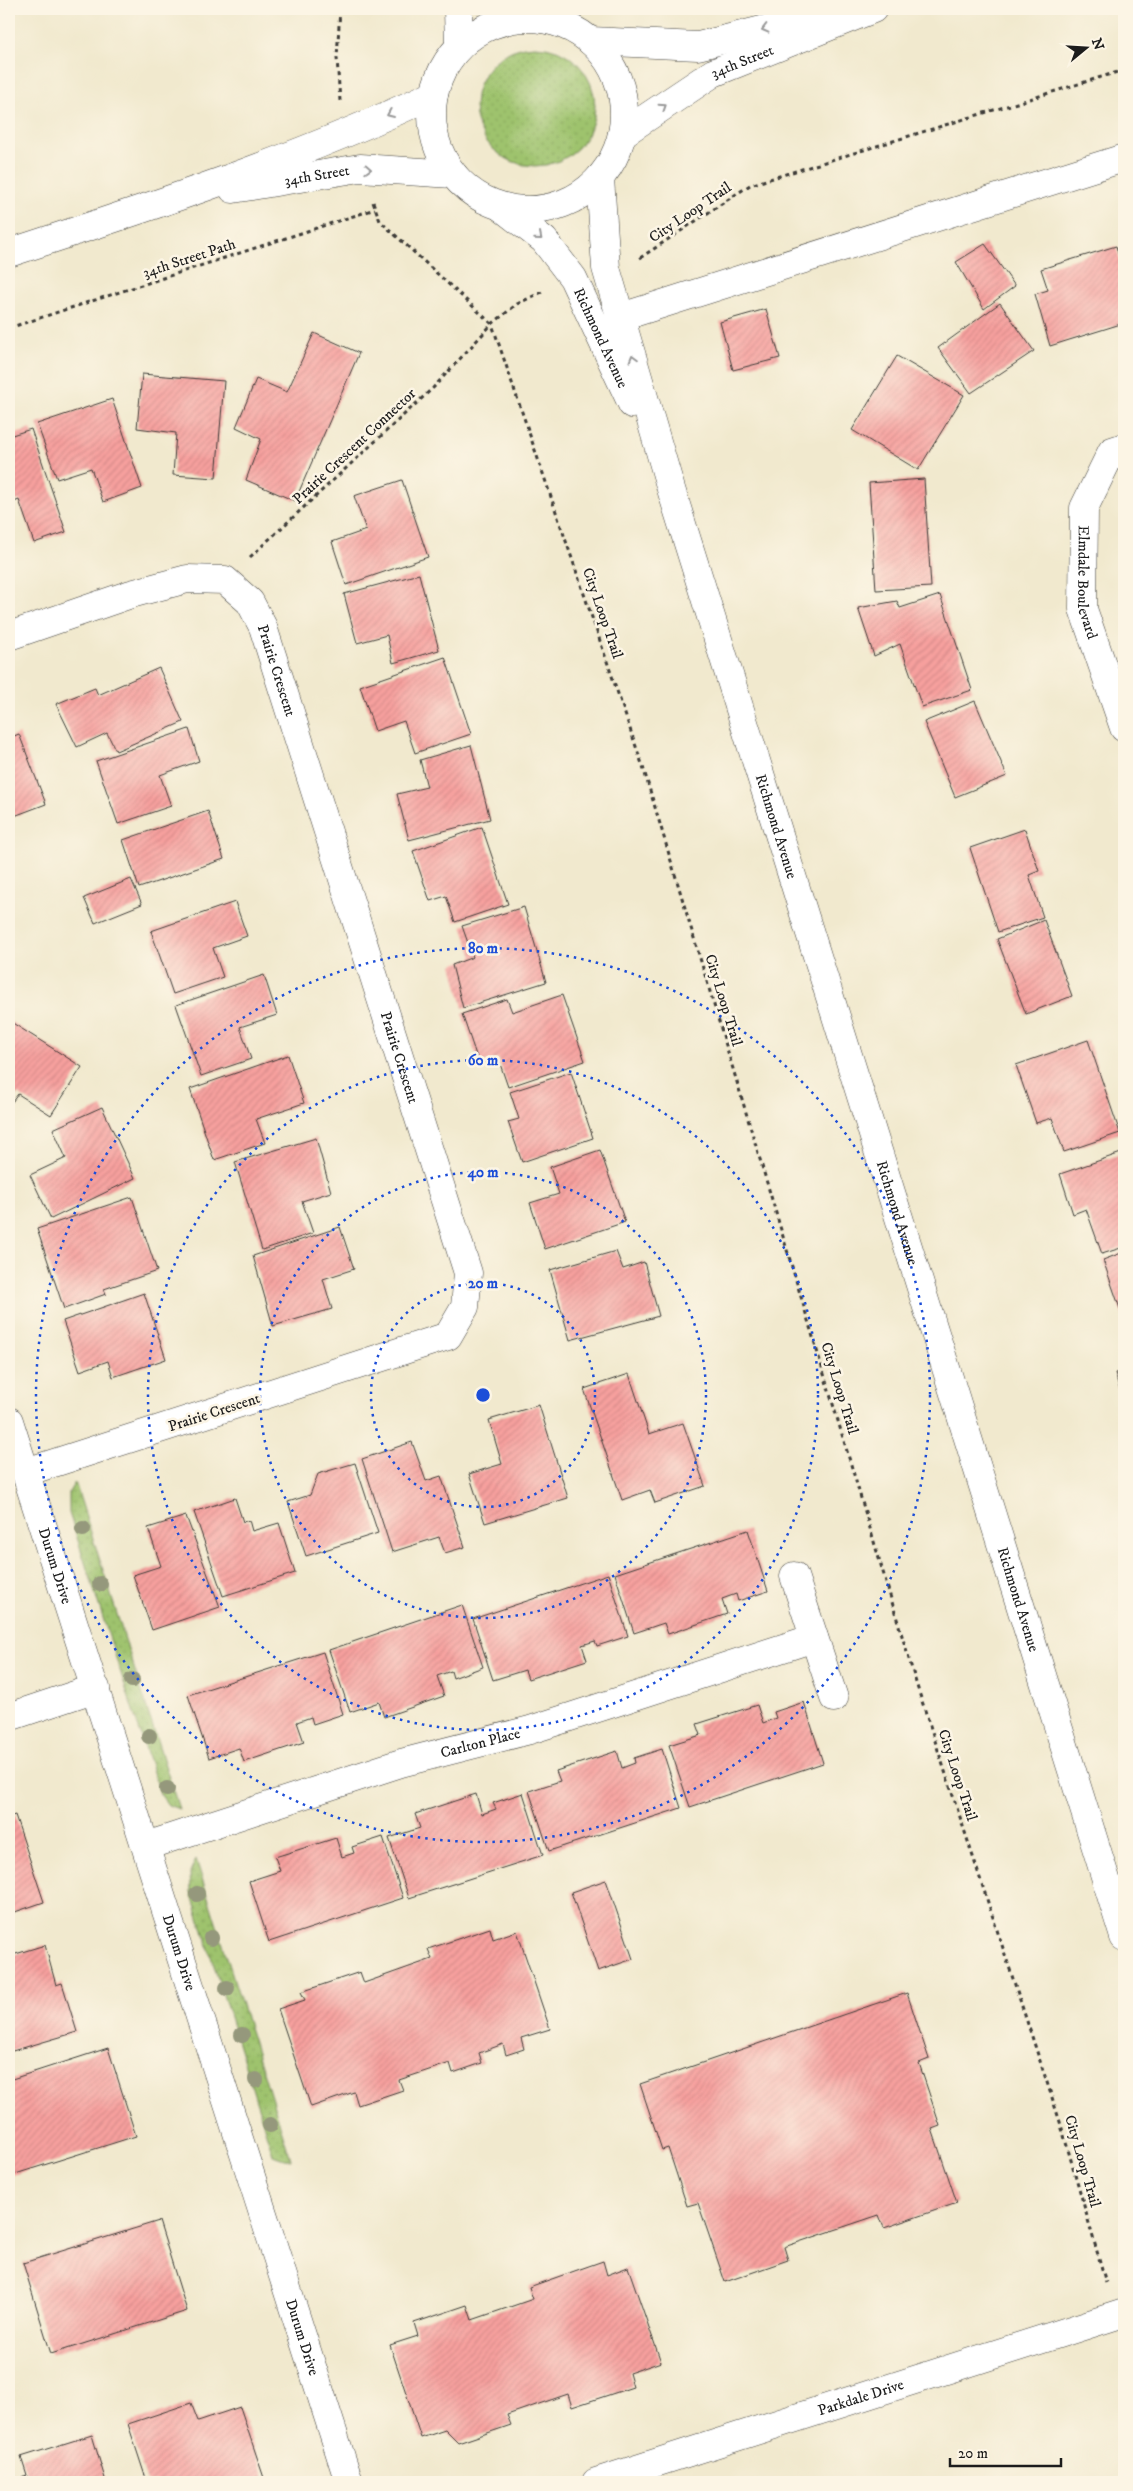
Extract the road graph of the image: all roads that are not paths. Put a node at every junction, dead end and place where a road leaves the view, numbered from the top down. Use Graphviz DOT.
graph roads {
  1 [pos="458,9"];
  2 [pos="847,9"];
  3 [pos="873,9"];
  4 [pos="540,14"];
  5 [pos="590,41"];
  6 [pos="459,47"];
  7 [pos="434,94"];
  8 [pos="622,134"];
  9 [pos="1124,158"];
  10 [pos="453,174"];
  11 [pos="600,178"];
  12 [pos="182,197"];
  13 [pos="501,207"];
  14 [pos="9,253"];
  15 [pos="621,317"];
  16 [pos="1124,447"];
  17 [pos="671,489"];
  18 [pos="9,636"];
  19 [pos="1124,728"];
  20 [pos="9,1421"];
  21 [pos="26,1472"];
  22 [pos="794,1576"];
  23 [pos="814,1638"];
  24 [pos="96,1688"];
  25 [pos="834,1698"];
  26 [pos="9,1717"];
  27 [pos="146,1846"];
  28 [pos="1124,1937"];
  29 [pos="1120,2314"];
  30 [pos="349,2482"];
  31 [pos="596,2482"];
  1 -- 6 [label="street"];
  2 -- 5 [label="street, 34th Street, one-way"];
  8 -- 3 [label="street, 34th Street, one-way"];
  4 -- 5 [label="street"];
  4 -- 6 [label="street"];
  5 -- 8 [label="street"];
  6 -- 7 [label="street"];
  7 -- 10 [label="street"];
  7 -- 12 [label="street, 34th Street, one-way"];
  8 -- 11 [label="street"];
  9 -- 15 [label="street"];
  12 -- 10 [label="street, 34th Street, one-way"];
  10 -- 13 [label="street"];
  11 -- 13 [label="street"];
  11 -- 15 [label="street, Richmond Avenue"];
  12 -- 14 [label="street, 34th Street"];
  13 -- 17 [label="street, Richmond Avenue, one-way"];
  17 -- 15 [label="street, Richmond Avenue, one-way"];
  16 -- 19 [label="street, Elmdale Boulevard"];
  17 -- 28 [label="street, Richmond Avenue"];
  18 -- 21 [label="street, Prairie Crescent"];
  20 -- 21 [label="street, Durum Drive"];
  21 -- 24 [label="street, Durum Drive"];
  22 -- 23 [label="street"];
  23 -- 25 [label="street"];
  23 -- 27 [label="street, Carlton Place"];
  24 -- 26 [label="street"];
  24 -- 27 [label="street, Durum Drive"];
  27 -- 30 [label="street, Durum Drive"];
  29 -- 31 [label="street, Parkdale Drive"];
}
